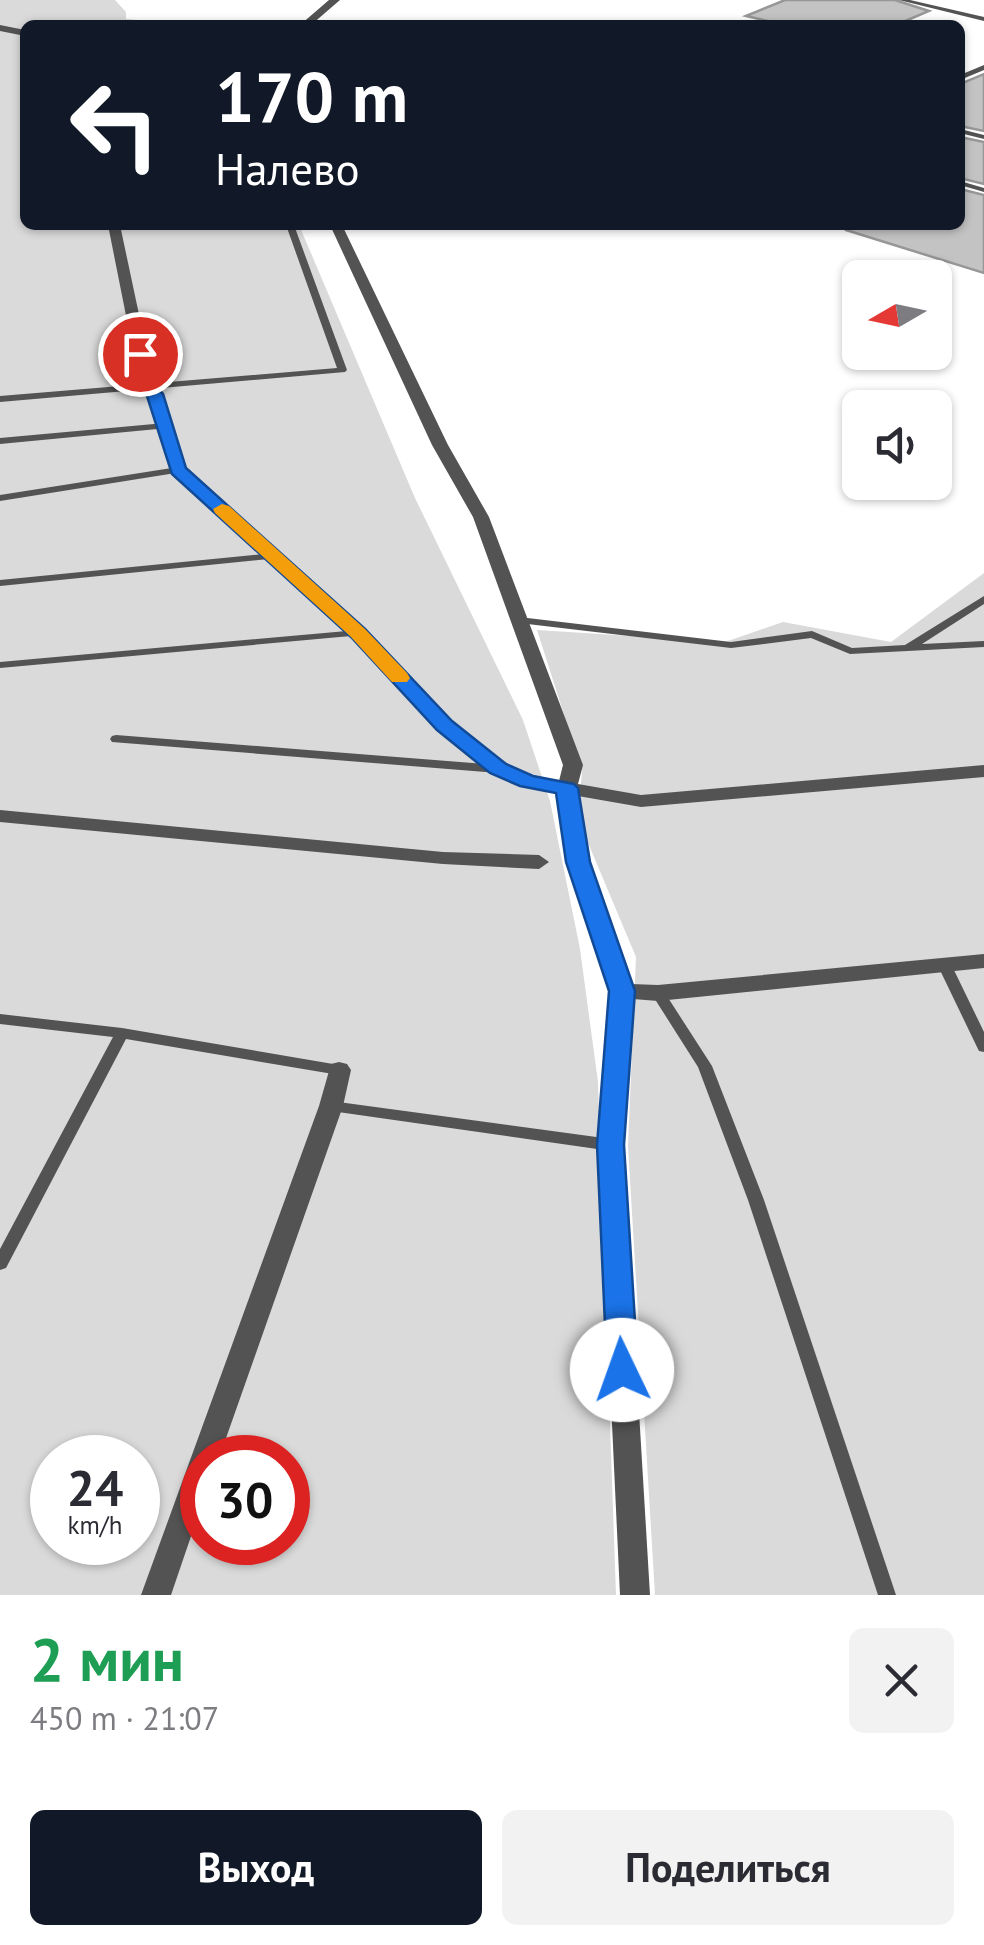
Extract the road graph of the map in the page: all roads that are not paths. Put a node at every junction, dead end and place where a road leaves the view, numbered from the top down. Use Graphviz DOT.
graph roads {
  1 [pos="335,0"];
  2 [pos="902,0"];
  3 [pos="312,20"];
  4 [pos="984,20"];
  5 [pos="115,230"];
  6 [pos="292,230"];
  7 [pos="338,230"];
  8 [pos="147,386"];
  9 [pos="0,399"];
  10 [pos="164,426"];
  11 [pos="0,442"];
  12 [pos="178,470"];
  13 [pos="0,498"];
  14 [pos="274,556"];
  15 [pos="0,584"];
  16 [pos="984,598"];
  17 [pos="519,620"];
  18 [pos="358,633"];
  19 [pos="984,644"];
  20 [pos="907,648"];
  21 [pos="0,665"];
  22 [pos="116,740"];
  23 [pos="498,769"];
  24 [pos="984,772"];
  25 [pos="566,788"];
  26 [pos="0,816"];
  27 [pos="538,862"];
  28 [pos="984,961"];
  29 [pos="946,966"];
  30 [pos="622,991"];
  31 [pos="658,994"];
  32 [pos="0,1020"];
  33 [pos="122,1033"];
  34 [pos="984,1047"];
  35 [pos="340,1070"];
  36 [pos="330,1106"];
  37 [pos="610,1145"];
  38 [pos="0,1264"];
  39 [pos="213,1435"];
  40 [pos="180,1528"];
  41 [pos="156,1595"];
  42 [pos="635,1595"];
  43 [pos="887,1595"];
  1 -- 3 [label="street"];
  2 -- 4 [label="lane"];
  5 -- 8 [label="street"];
  6 -- 8 [label="lane"];
  7 -- 17 [label="street"];
  8 -- 9 [label="lane"];
  8 -- 10 [label="street"];
  10 -- 11 [label="lane"];
  10 -- 12 [label="street"];
  12 -- 13 [label="lane"];
  12 -- 14 [label="street"];
  14 -- 15 [label="lane"];
  14 -- 18 [label="street"];
  16 -- 20 [label="lane"];
  17 -- 20 [label="lane"];
  17 -- 25 [label="street"];
  18 -- 21 [label="lane"];
  18 -- 23 [label="street"];
  19 -- 20 [label="lane"];
  22 -- 23 [label="lane"];
  23 -- 25 [label="street"];
  24 -- 25 [label="street"];
  25 -- 30 [label="street"];
  26 -- 27 [label="street"];
  28 -- 29 [label="street"];
  29 -- 31 [label="street"];
  29 -- 34 [label="lane"];
  30 -- 31 [label="street"];
  30 -- 37 [label="street"];
  31 -- 43 [label="lane"];
  32 -- 33 [label="lane"];
  33 -- 35 [label="lane"];
  33 -- 38 [label="lane"];
  35 -- 36 [label="street"];
  36 -- 37 [label="lane"];
  36 -- 39 [label="street"];
  37 -- 42 [label="street"];
  40 -- 41 [label="street"];
}
